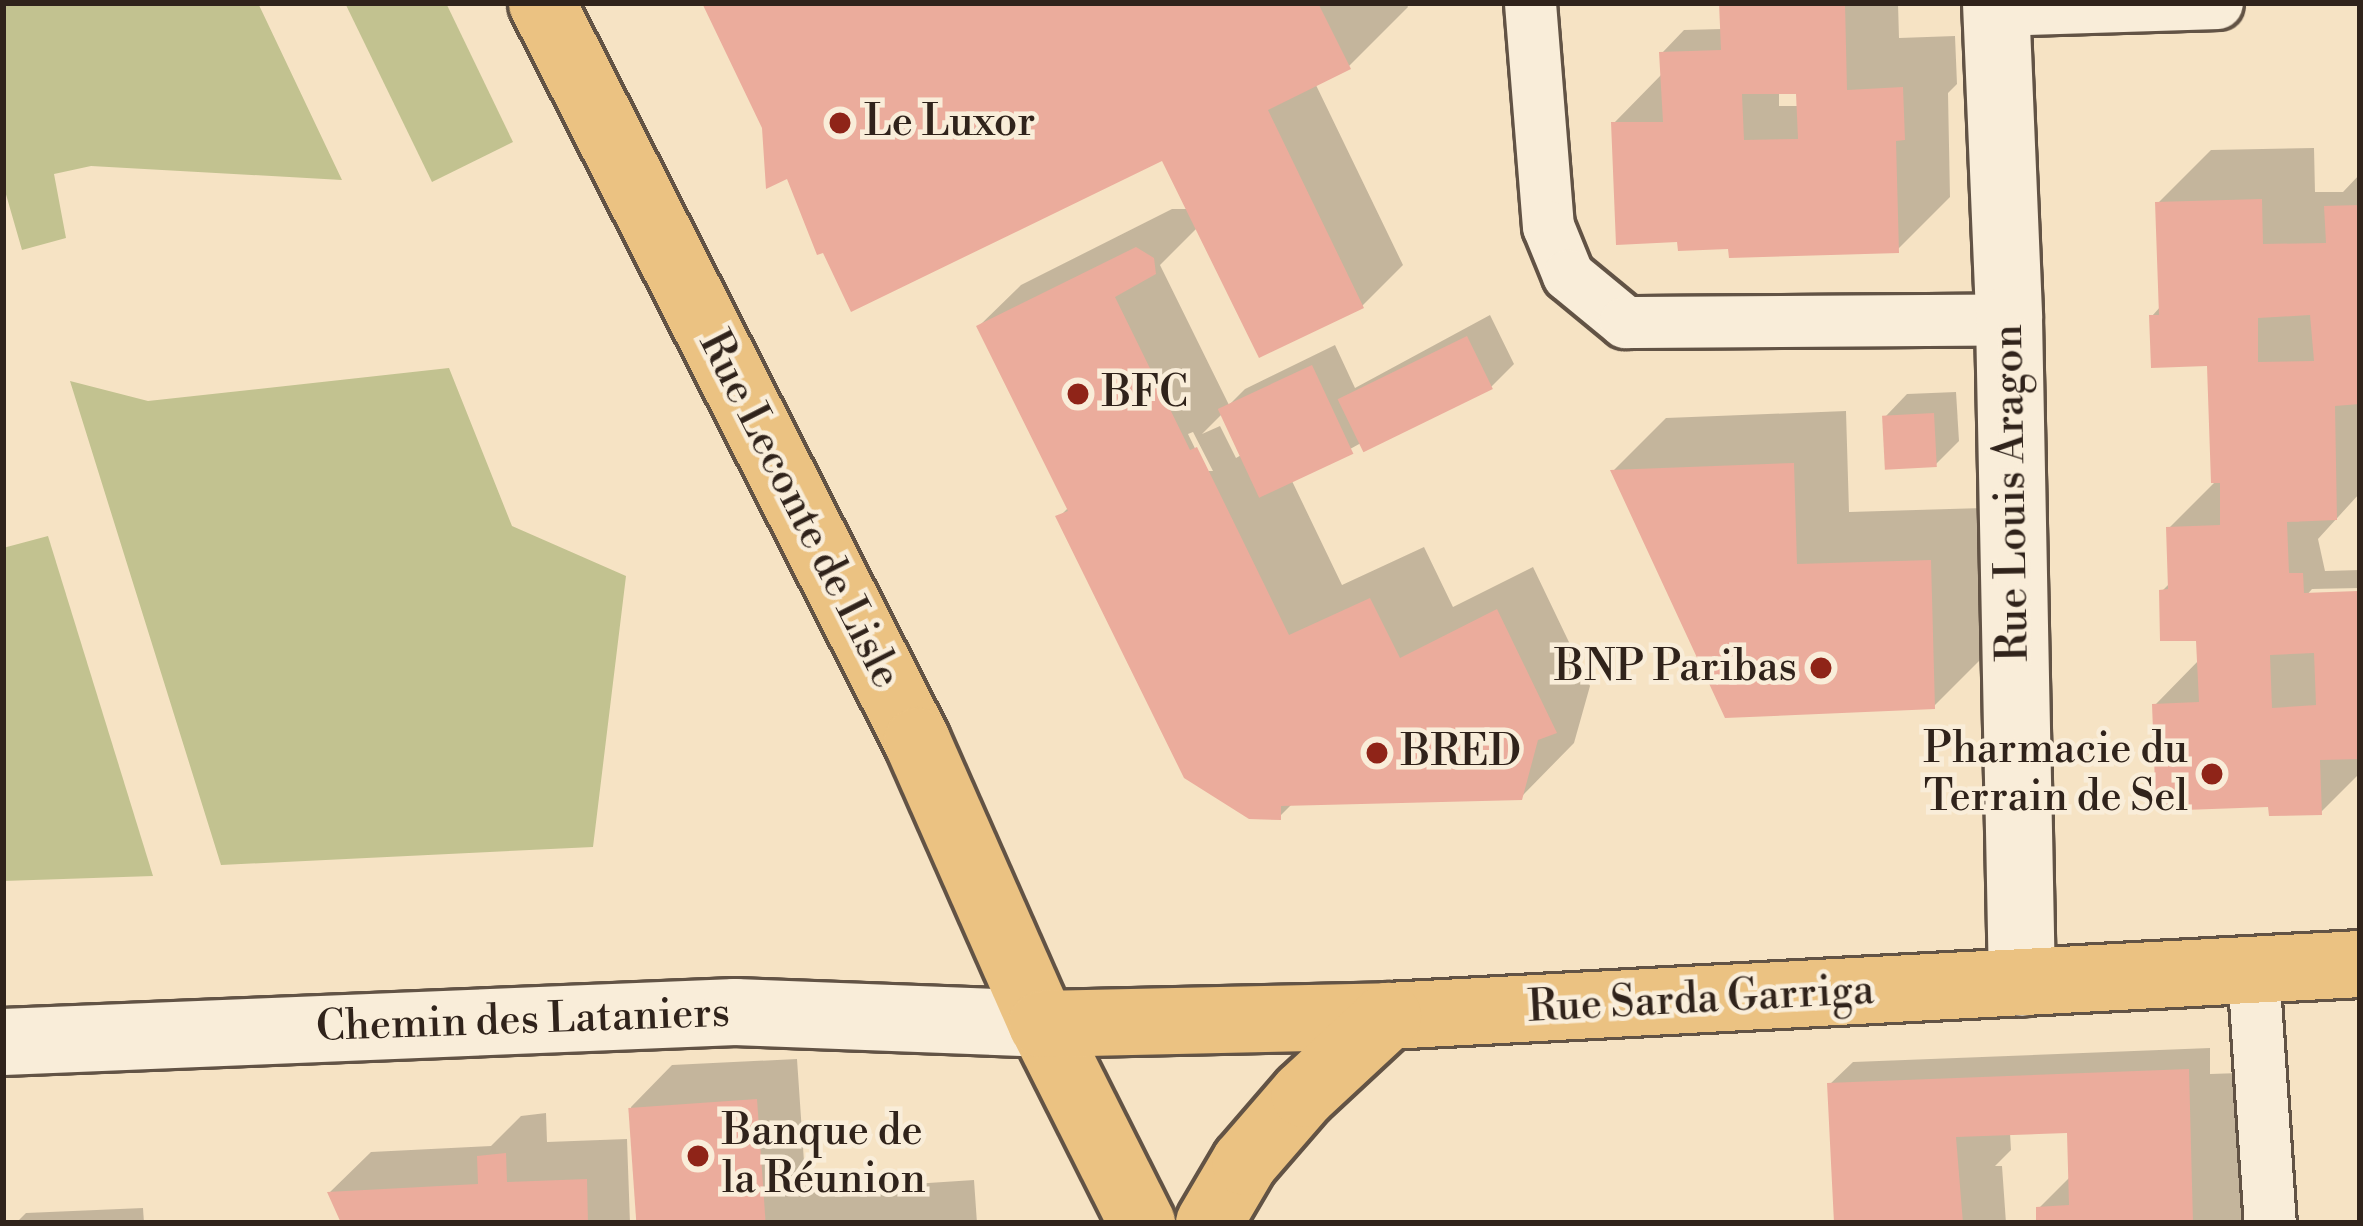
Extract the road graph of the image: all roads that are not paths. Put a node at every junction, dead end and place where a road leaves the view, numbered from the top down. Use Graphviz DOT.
graph roads {
  1 [pos="542,3"];
  2 [pos="1530,3"];
  3 [pos="2217,3"];
  4 [pos="1996,6"];
  5 [pos="2008,320"];
  6 [pos="2360,964"];
  7 [pos="2253,970"];
  8 [pos="2022,983"];
  9 [pos="1388,1016"];
  10 [pos="1042,1024"];
  11 [pos="3,1042"];
  12 [pos="1142,1223"];
  13 [pos="1209,1223"];
  14 [pos="2270,1223"];
  1 -- 10 [label="main road, Rue Leconte de Lisle"];
  2 -- 5 [label="lane"];
  3 -- 4 [label="lane"];
  4 -- 5 [label="street, Rue Louis Aragon"];
  5 -- 8 [label="street, Rue Louis Aragon"];
  6 -- 7 [label="main road, Rue Sarda Garriga"];
  7 -- 8 [label="main road, Rue Sarda Garriga"];
  7 -- 14 [label="lane"];
  8 -- 9 [label="main road, Rue Sarda Garriga"];
  9 -- 10 [label="main road, Rue Sarda Garriga"];
  9 -- 13 [label="main road"];
  10 -- 11 [label="street, Chemin des Lataniers"];
  10 -- 12 [label="main road, Rue Leconte de Lisle"];
}
